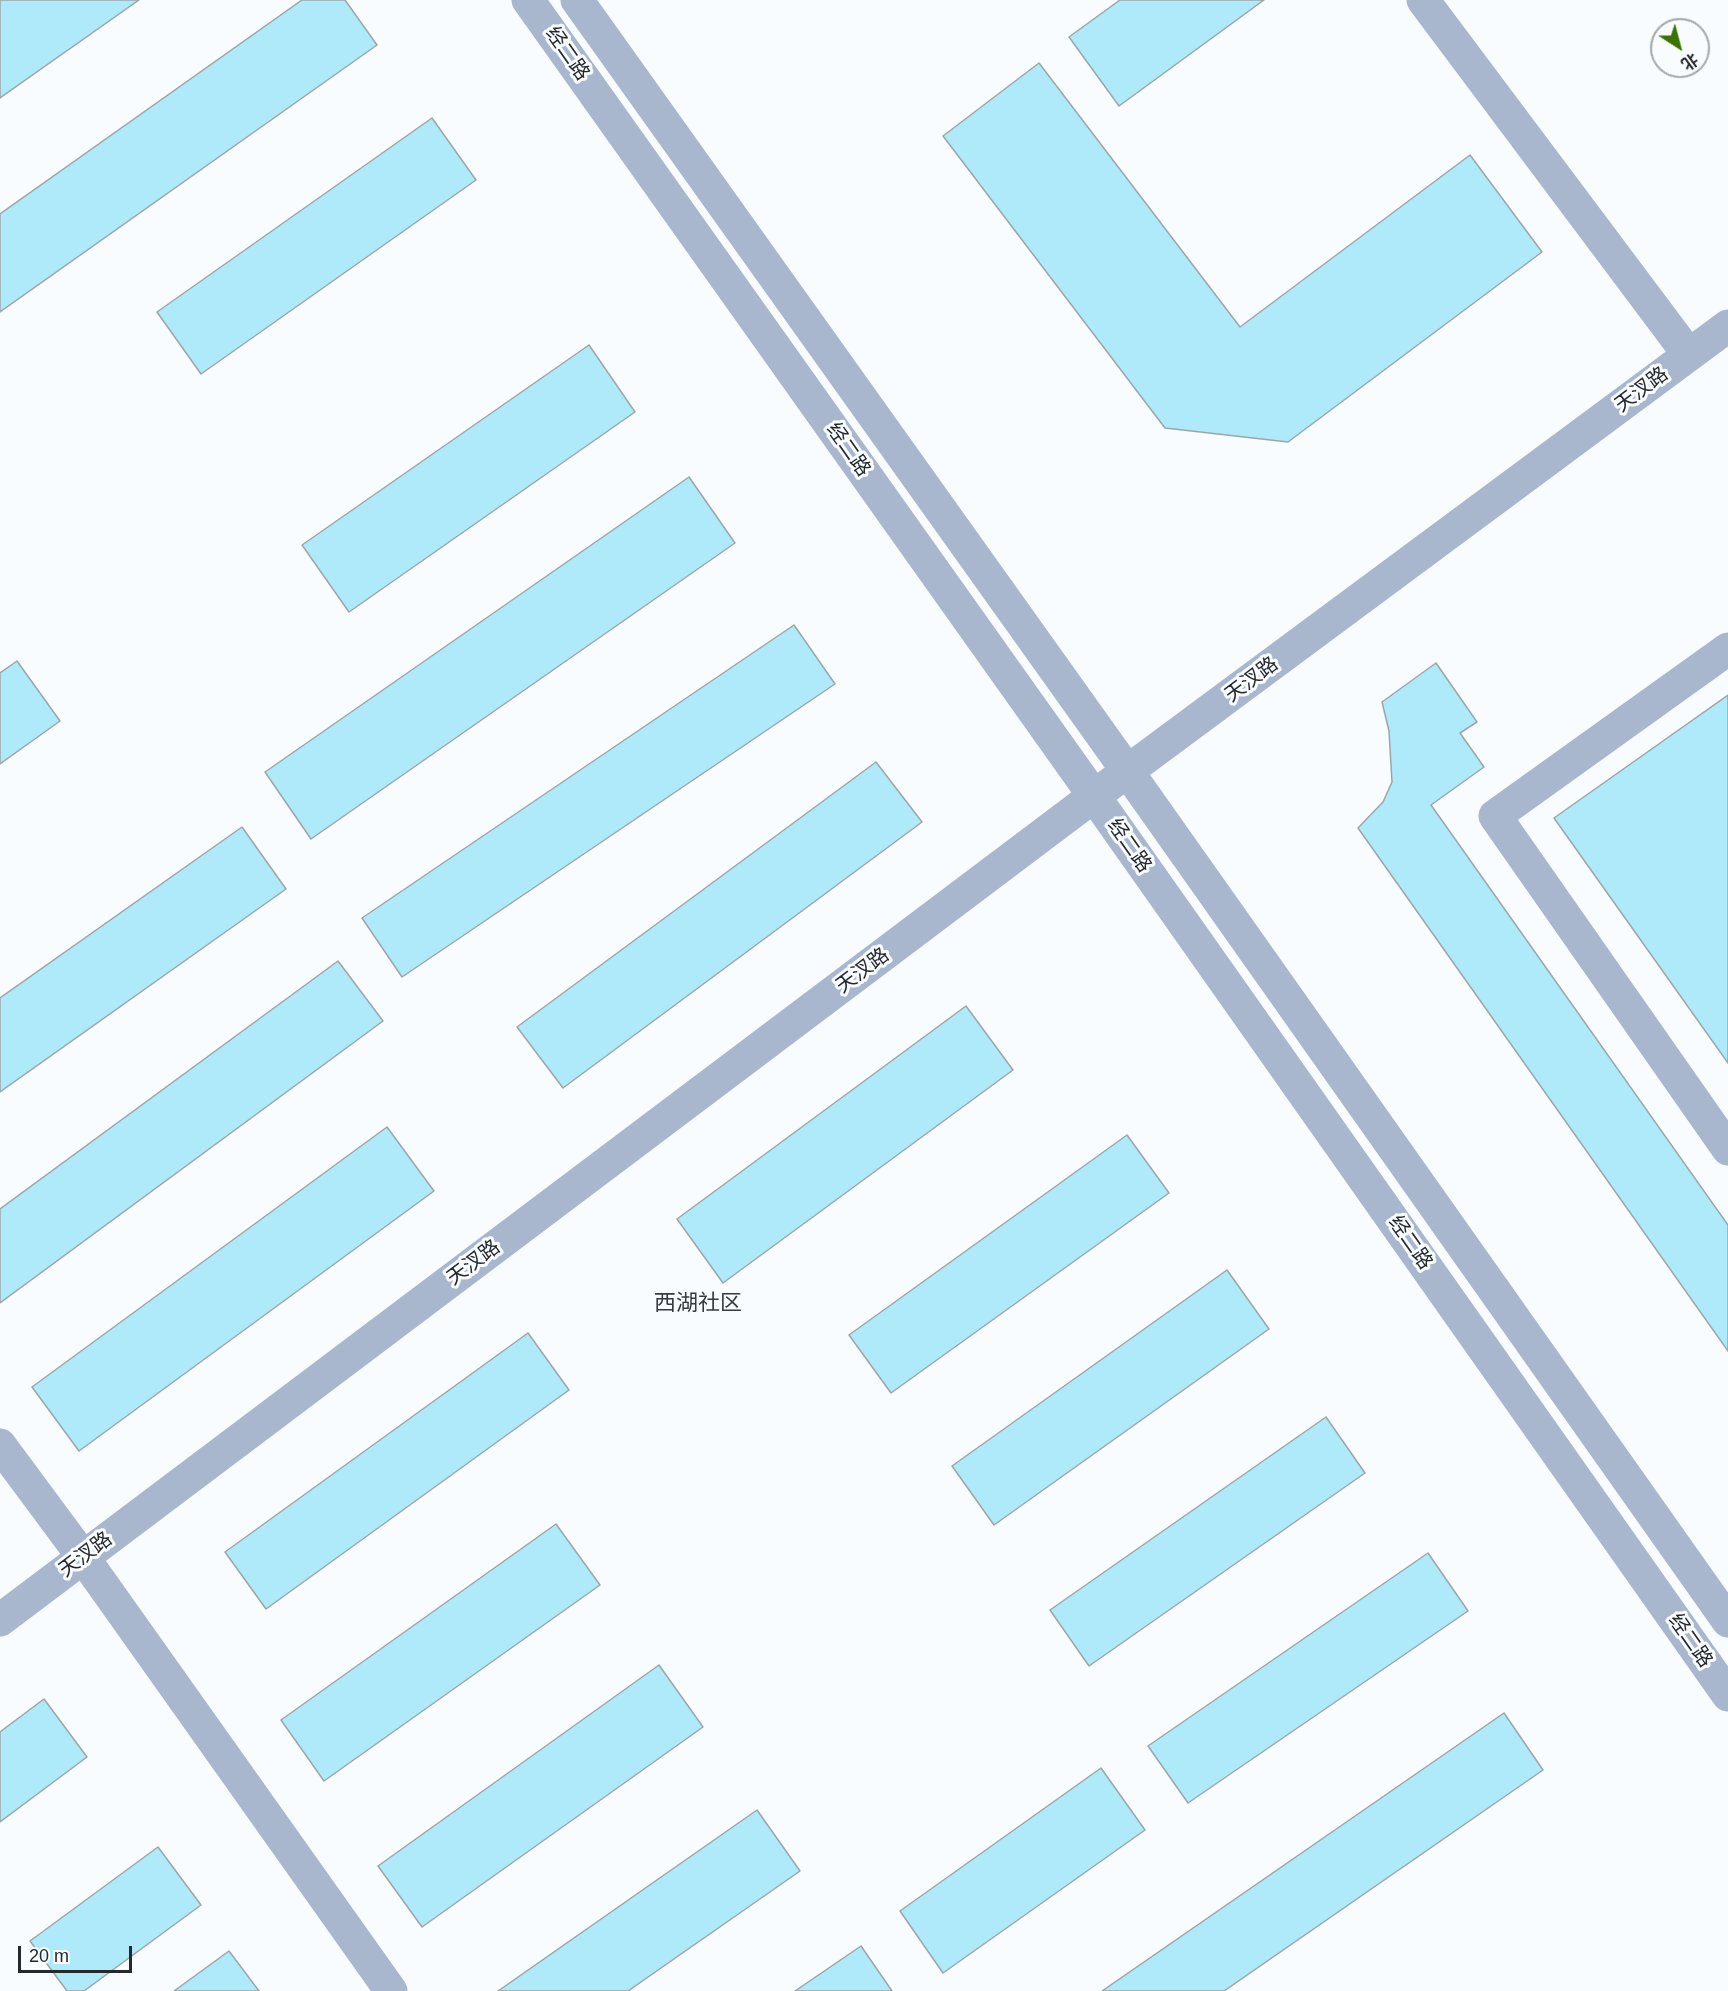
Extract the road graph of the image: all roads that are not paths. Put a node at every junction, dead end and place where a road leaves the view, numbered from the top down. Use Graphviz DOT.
graph roads {
  1 [pos="528,0"];
  2 [pos="578,0"];
  3 [pos="1423,0"];
  4 [pos="1728,326"];
  5 [pos="1689,355"];
  6 [pos="1728,649"];
  7 [pos="1128,772"];
  8 [pos="1094,796"];
  9 [pos="1728,1149"];
  10 [pos="0,1445"];
  11 [pos="83,1557"];
  12 [pos="0,1620"];
  13 [pos="1728,1621"];
  14 [pos="1728,1695"];
  15 [pos="391,1991"];
  1 -- 8 [label="street, 经二路"];
  2 -- 7 [label="street, 经二路"];
  3 -- 5 [label="street"];
  4 -- 5 [label="street, 天汊路"];
  5 -- 7 [label="street, 天汊路"];
  6 -- 9 [label="street"];
  7 -- 8 [label="street, 天汊路"];
  7 -- 13 [label="street, 经二路"];
  8 -- 11 [label="street, 天汊路"];
  8 -- 14 [label="street, 经二路"];
  10 -- 11 [label="street"];
  11 -- 12 [label="street, 天汊路"];
  11 -- 15 [label="street"];
}
